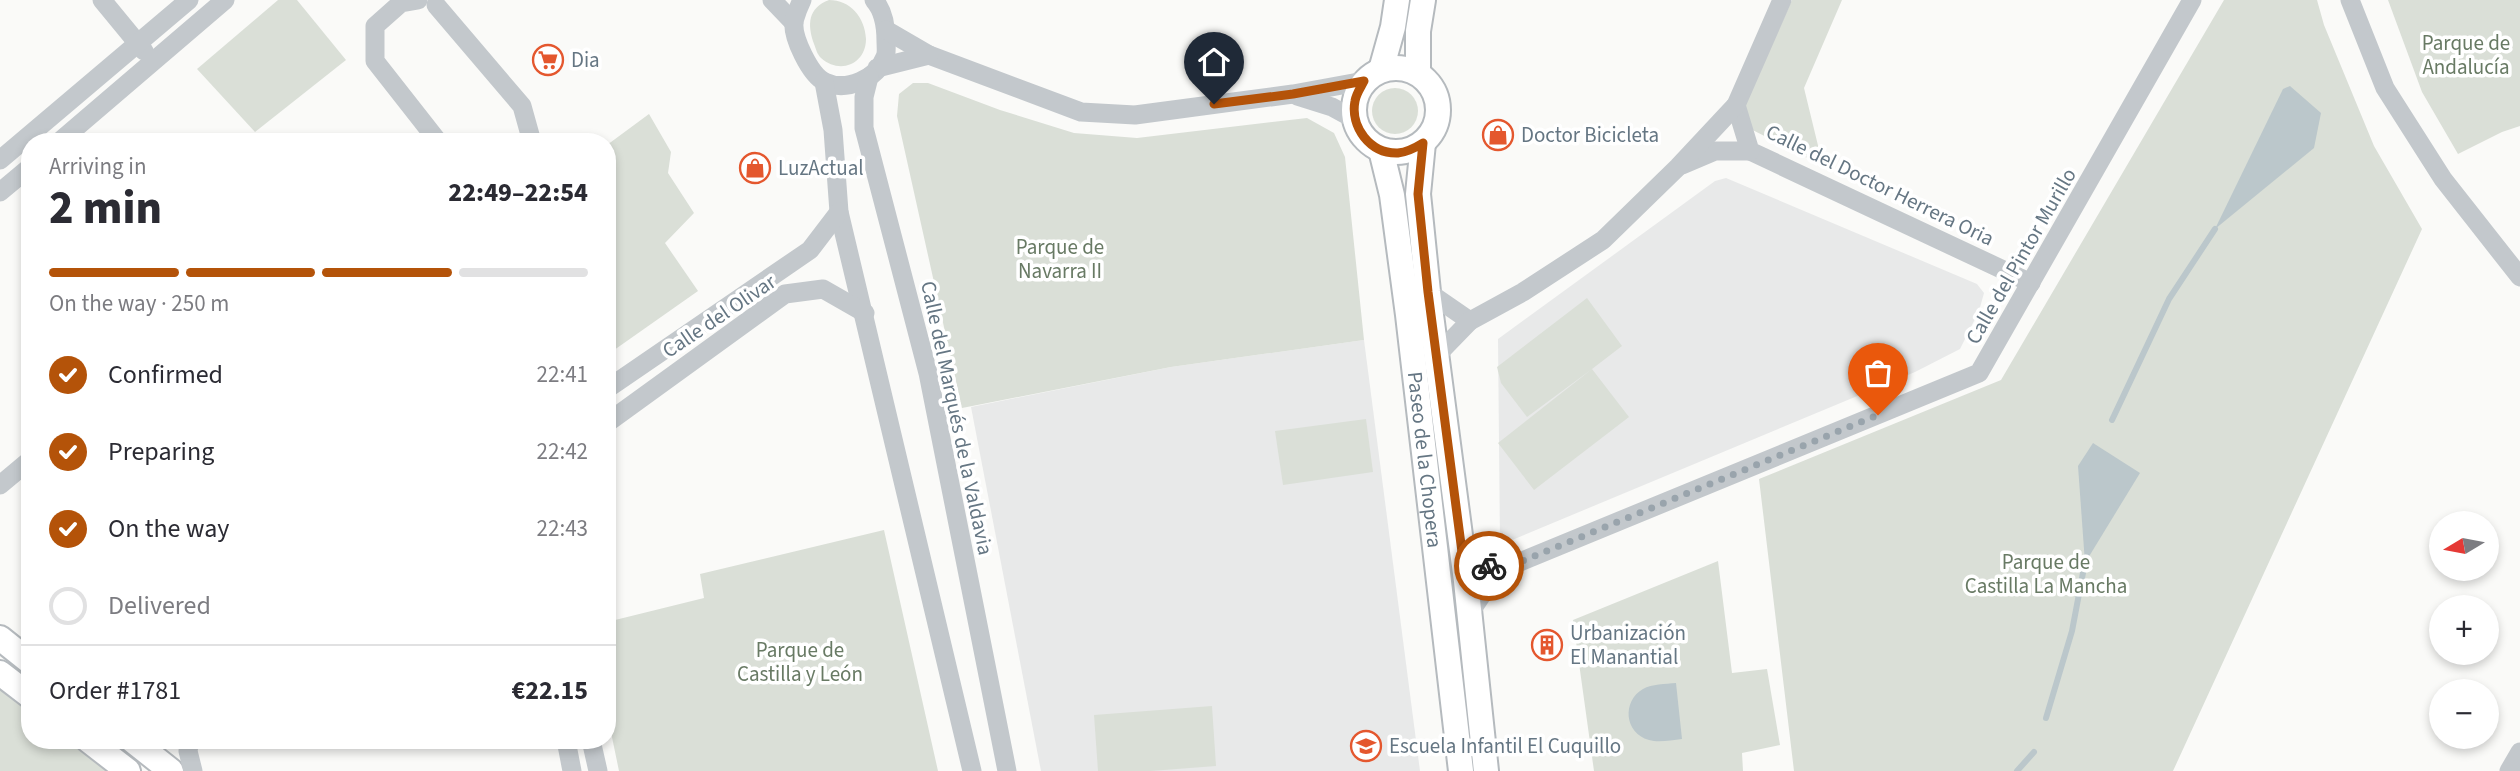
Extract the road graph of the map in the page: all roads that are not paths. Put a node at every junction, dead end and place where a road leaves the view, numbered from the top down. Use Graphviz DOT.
graph roads {
  1 [pos="102,0"];
  2 [pos="189,0"];
  3 [pos="225,0"];
  4 [pos="772,0"];
  5 [pos="802,0"];
  6 [pos="874,0"];
  7 [pos="1397,0"];
  8 [pos="1423,0"];
  9 [pos="1782,0"];
  10 [pos="2192,0"];
  11 [pos="430,1"];
  12 [pos="2351,3"];
  13 [pos="794,23"];
  14 [pos="886,30"];
  15 [pos="137,43"];
  16 [pos="929,55"];
  17 [pos="153,63"];
  18 [pos="873,73"];
  19 [pos="1418,73"];
  20 [pos="1373,76"];
  21 [pos="824,82"];
  22 [pos="1293,94"];
  23 [pos="1736,105"];
  24 [pos="1354,119"];
  25 [pos="32,133"];
  26 [pos="71,133"];
  27 [pos="432,133"];
  28 [pos="530,133"];
  29 [pos="21,142"];
  30 [pos="1423,143"];
  31 [pos="1381,150"];
  32 [pos="1750,151"];
  33 [pos="0,160"];
  34 [pos="1678,167"];
  35 [pos="21,174"];
  36 [pos="0,192"];
  37 [pos="839,212"];
  38 [pos="2520,277"];
  39 [pos="2031,283"];
  40 [pos="1428,292"];
  41 [pos="865,313"];
  42 [pos="1469,321"];
  43 [pos="1436,356"];
  44 [pos="616,383"];
  45 [pos="616,416"];
  46 [pos="21,464"];
  47 [pos="4,473"];
  48 [pos="1462,552"];
  49 [pos="1498,571"];
  50 [pos="1469,614"];
  51 [pos="0,638"];
  52 [pos="21,655"];
  53 [pos="0,673"];
  54 [pos="21,689"];
  55 [pos="100,749"];
  56 [pos="143,749"];
  57 [pos="188,749"];
  58 [pos="568,749"];
  59 [pos="593,749"];
  60 [pos="2520,752"];
  61 [pos="128,771"];
  62 [pos="171,771"];
  63 [pos="193,771"];
  64 [pos="572,771"];
  65 [pos="598,771"];
  66 [pos="972,771"];
  67 [pos="1007,771"];
  68 [pos="1461,771"];
  69 [pos="1486,771"];
  70 [pos="2509,771"];
  1 -- 15 [label="street"];
  2 -- 15 [label="street"];
  3 -- 17 [label="street"];
  4 -- 13 [label="street"];
  5 -- 13 [label="street"];
  6 -- 14 [label="street"];
  7 -- 20 [label="main road"];
  8 -- 19 [label="main road"];
  9 -- 23 [label="street"];
  10 -- 39 [label="street, Calle del Pintor Murillo"];
  11 -- 27 [label="street"];
  11 -- 28 [label="street"];
  12 -- 38 [label="street"];
  13 -- 21 [label="street"];
  14 -- 16 [label="street"];
  14 -- 18 [label="street, Calle del Marqués de la Valdavia"];
  15 -- 17 [label="street"];
  15 -- 25 [label="street"];
  16 -- 18 [label="street"];
  16 -- 22 [label="street"];
  17 -- 26 [label="street"];
  18 -- 21 [label="street"];
  18 -- 67 [label="street, Calle del Marqués de la Valdavia"];
  19 -- 20 [label="main road"];
  19 -- 30 [label="main road"];
  20 -- 22 [label="street"];
  20 -- 24 [label="main road"];
  21 -- 37 [label="street"];
  22 -- 24 [label="street"];
  23 -- 32 [label="street, Calle del Doctor Herrera Oria"];
  23 -- 34 [label="street"];
  24 -- 31 [label="main road"];
  29 -- 33 [label="street"];
  30 -- 31 [label="main road"];
  30 -- 40 [label="main road, Paseo de la Chopera"];
  31 -- 68 [label="main road, Paseo de la Chopera"];
  32 -- 34 [label="street"];
  32 -- 39 [label="street, Calle del Doctor Herrera Oria"];
  34 -- 42 [label="street"];
  35 -- 36 [label="street"];
  37 -- 41 [label="street"];
  37 -- 44 [label="street, Calle del Olivar"];
  39 -- 49 [label="street, Calle del Pintor Murillo"];
  40 -- 42 [label="street"];
  40 -- 43 [label="main road, Paseo de la Chopera"];
  41 -- 45 [label="street, Calle del Olivar"];
  41 -- 66 [label="street"];
  42 -- 43 [label="street"];
  43 -- 48 [label="main road, Paseo de la Chopera"];
  46 -- 47 [label="street"];
  48 -- 49 [label="street"];
  48 -- 50 [label="main road, Paseo de la Chopera"];
  49 -- 50 [label="street"];
  50 -- 69 [label="main road, Paseo de la Chopera"];
  51 -- 52 [label="main road"];
  53 -- 54 [label="main road"];
  55 -- 61 [label="main road"];
  56 -- 62 [label="main road"];
  57 -- 63 [label="street"];
  58 -- 64 [label="street"];
  59 -- 65 [label="street"];
  60 -- 70 [label="street"];
}
